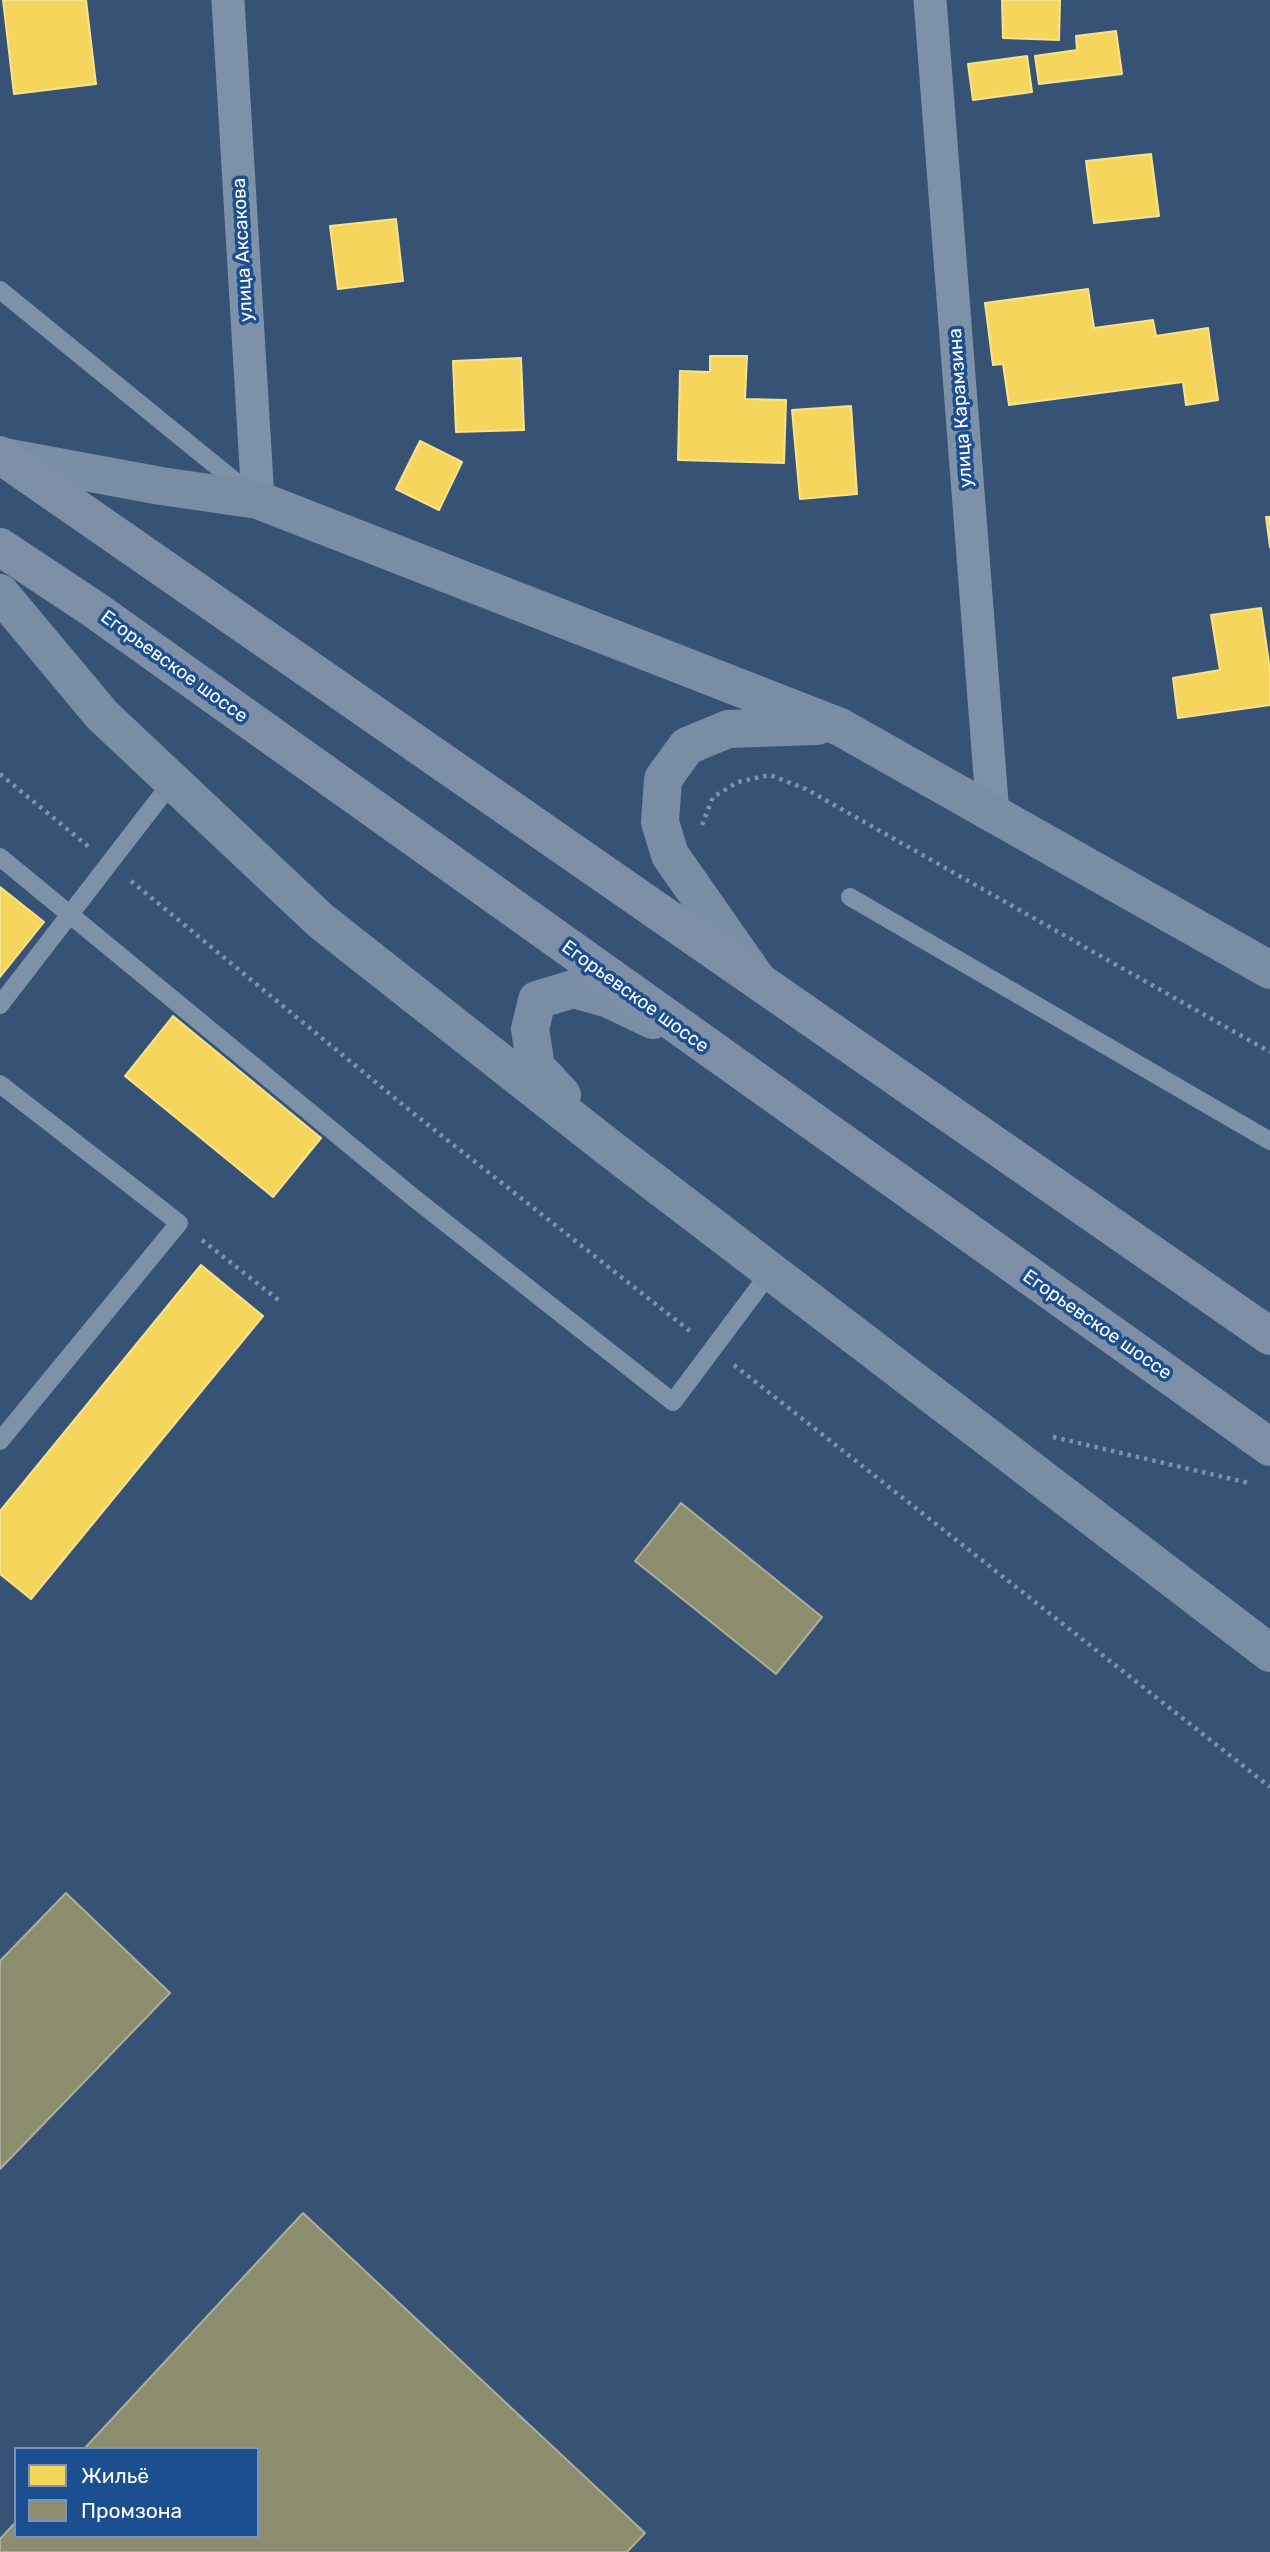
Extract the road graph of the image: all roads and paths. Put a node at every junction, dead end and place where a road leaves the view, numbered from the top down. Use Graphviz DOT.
graph roads {
  1 [pos="228,0"];
  2 [pos="930,0"];
  3 [pos="0,290"];
  4 [pos="2,456"];
  5 [pos="258,500"];
  6 [pos="0,547"];
  7 [pos="0,593"];
  8 [pos="840,727"];
  9 [pos="0,774"];
  10 [pos="172,782"];
  11 [pos="993,815"];
  12 [pos="698,835"];
  13 [pos="0,857"];
  14 [pos="108,863"];
  15 [pos="850,897"];
  16 [pos="69,914"];
  17 [pos="1270,970"];
  18 [pos="756,978"];
  19 [pos="0,1005"];
  20 [pos="698,1042"];
  21 [pos="1270,1052"];
  22 [pos="0,1084"];
  23 [pos="1270,1141"];
  24 [pos="608,1147"];
  25 [pos="179,1223"];
  26 [pos="771,1271"];
  27 [pos="281,1302"];
  28 [pos="1270,1336"];
  29 [pos="713,1349"];
  30 [pos="1039,1433"];
  31 [pos="0,1441"];
  32 [pos="1270,1447"];
  33 [pos="1256,1484"];
  34 [pos="1270,1653"];
  35 [pos="1270,1787"];
  1 -- 5 [label="street, улица Аксакова"];
  2 -- 11 [label="street, улица Карамзина"];
  3 -- 5 [label="lane"];
  4 -- 5 [label="street"];
  4 -- 18 [label="main road"];
  5 -- 8 [label="street"];
  6 -- 20 [label="main road, Егорьевское шоссе"];
  7 -- 10 [label="street"];
  8 -- 11 [label="street"];
  8 -- 18 [label="street"];
  9 -- 14 [label="path"];
  10 -- 14 [label="lane"];
  10 -- 24 [label="street"];
  11 -- 17 [label="street"];
  12 -- 21 [label="path"];
  13 -- 16 [label="lane"];
  14 -- 16 [label="lane"];
  14 -- 29 [label="path"];
  15 -- 23 [label="lane"];
  16 -- 19 [label="lane"];
  16 -- 29 [label="lane"];
  18 -- 28 [label="main road"];
  20 -- 24 [label="street"];
  20 -- 32 [label="main road, Егорьевское шоссе"];
  22 -- 25 [label="lane"];
  24 -- 26 [label="street"];
  25 -- 27 [label="path"];
  25 -- 31 [label="lane"];
  26 -- 29 [label="lane"];
  26 -- 34 [label="street"];
  29 -- 35 [label="path"];
  30 -- 33 [label="path"];
}
